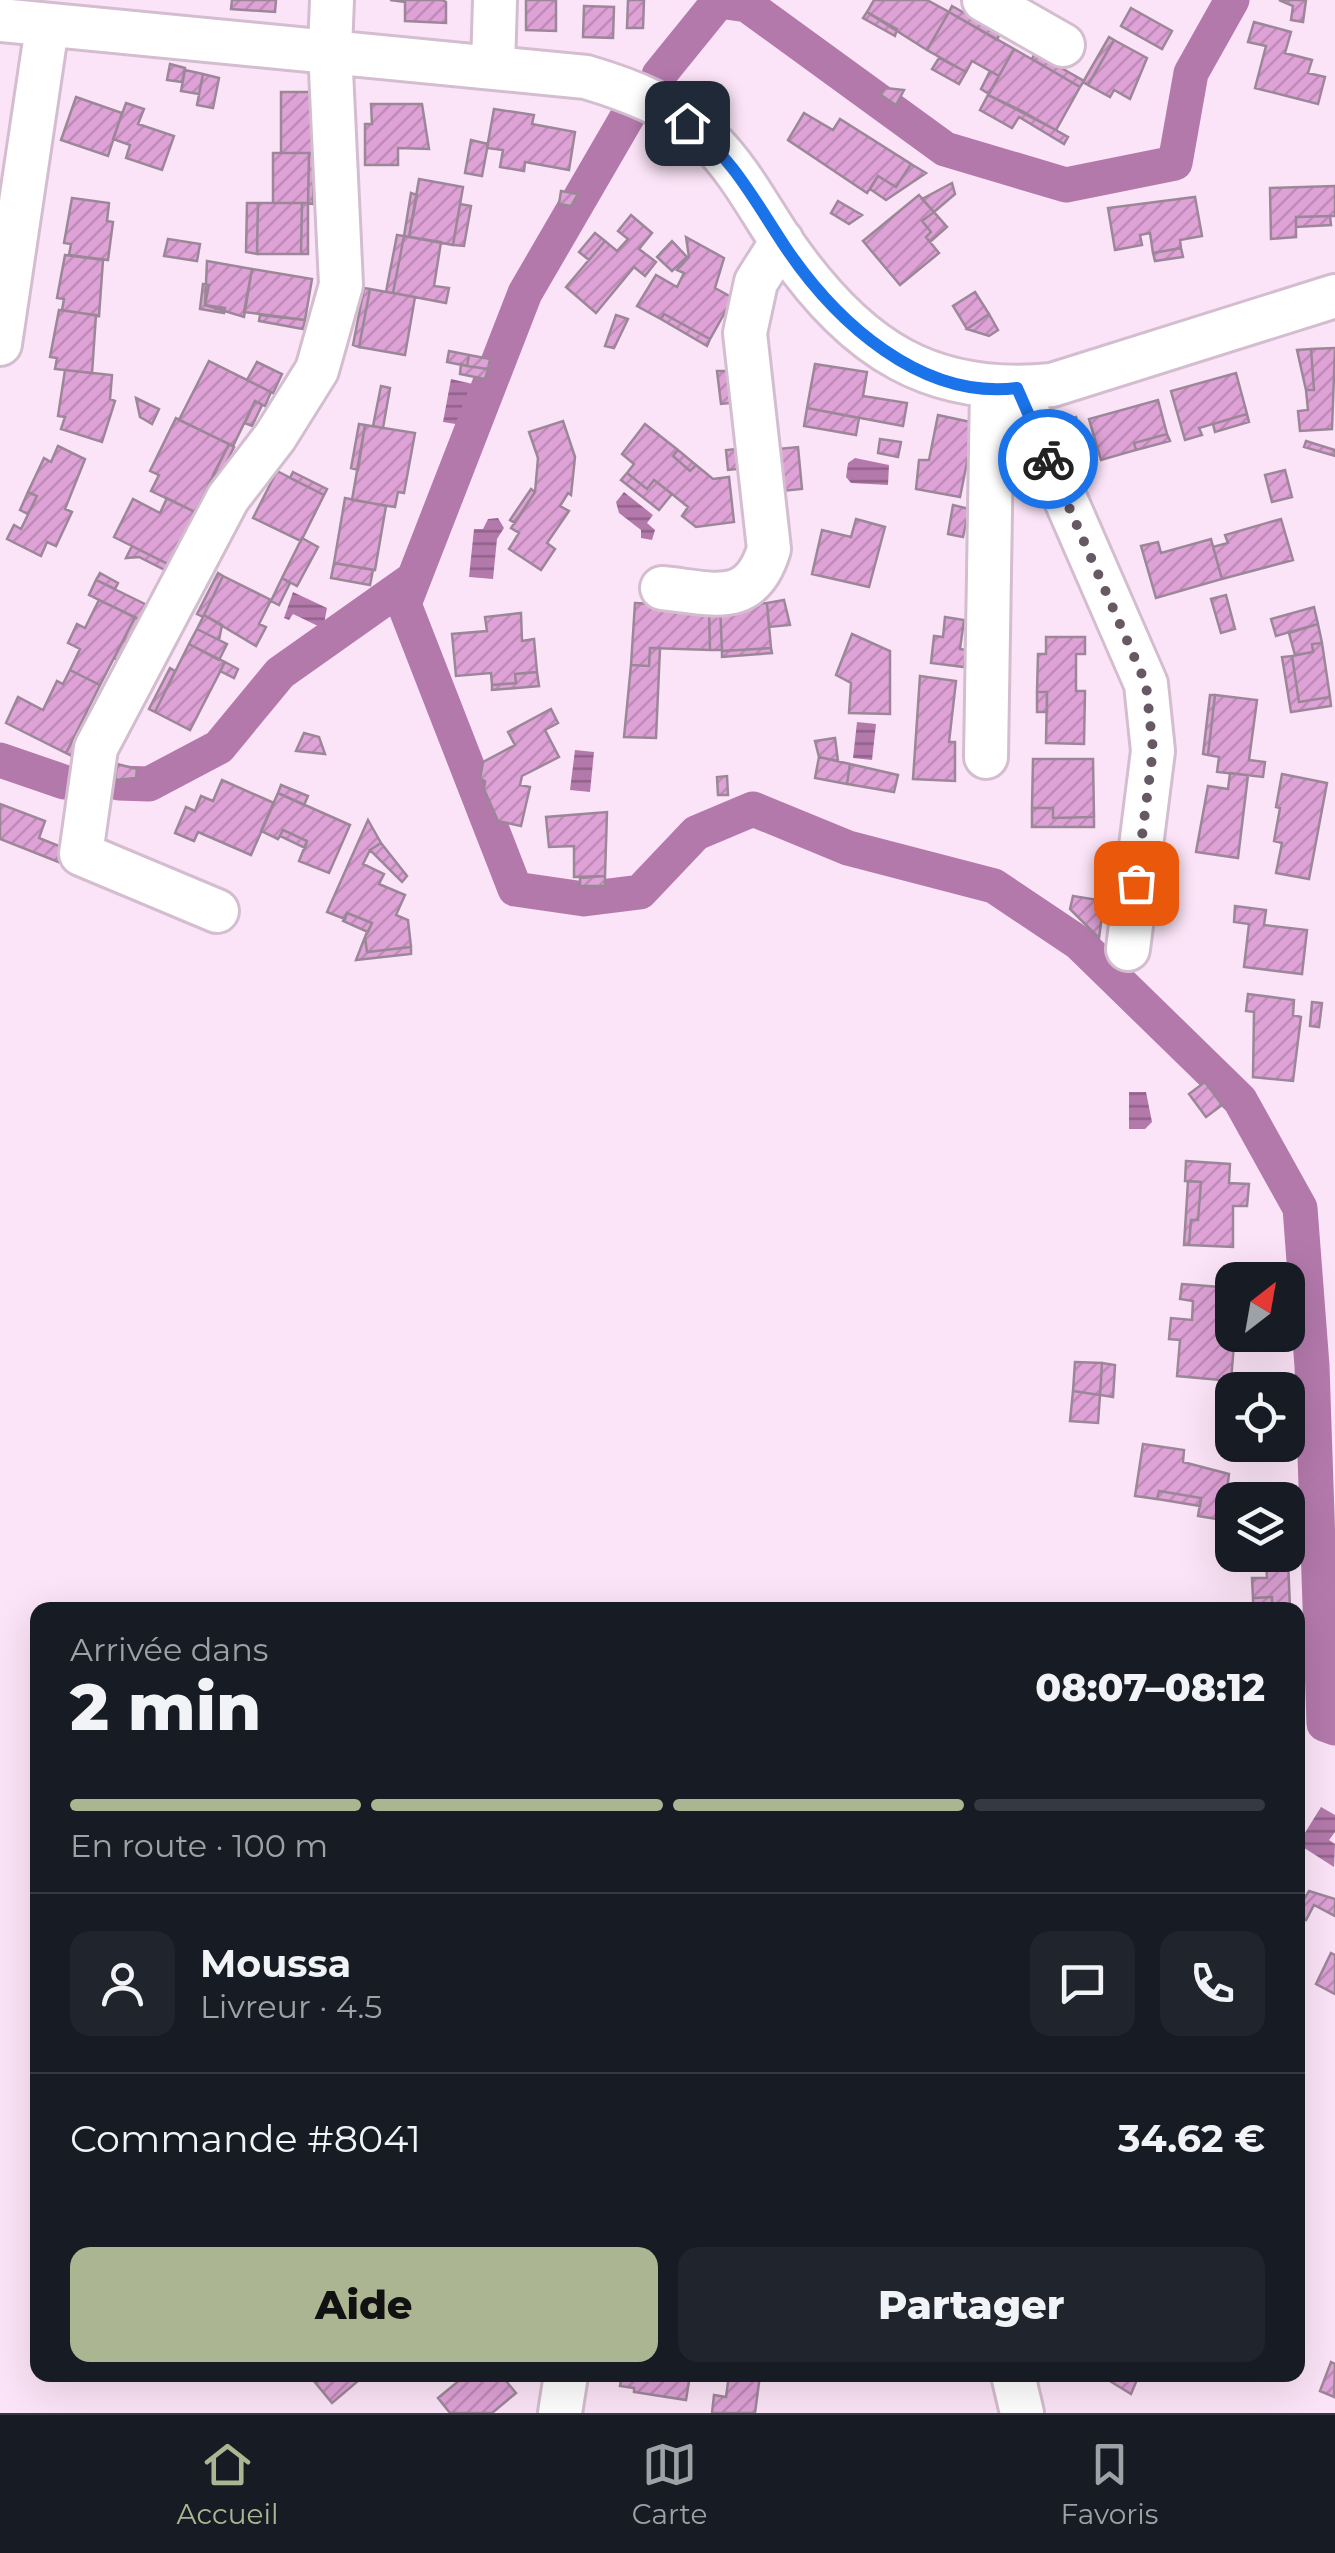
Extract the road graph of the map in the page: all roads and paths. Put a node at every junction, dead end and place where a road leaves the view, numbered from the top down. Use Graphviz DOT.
graph roads {
  1 [pos="332,0"];
  2 [pos="495,0"];
  3 [pos="984,0"];
  4 [pos="0,20"];
  5 [pos="47,27"];
  6 [pos="1063,46"];
  7 [pos="330,50"];
  8 [pos="492,67"];
  9 [pos="782,241"];
  10 [pos="1335,296"];
  11 [pos="0,344"];
  12 [pos="1005,388"];
  13 [pos="662,588"];
  14 [pos="986,757"];
  15 [pos="217,911"];
  16 [pos="1128,949"];
  17 [pos="565,2382"];
  18 [pos="1015,2382"];
  19 [pos="560,2413"];
  20 [pos="1022,2413"];
  1 -- 7 [label="street"];
  2 -- 8 [label="street"];
  3 -- 6 [label="street"];
  4 -- 5 [label="street"];
  5 -- 7 [label="street"];
  5 -- 11 [label="street"];
  7 -- 8 [label="street"];
  7 -- 15 [label="street"];
  8 -- 9 [label="street"];
  9 -- 12 [label="street"];
  9 -- 13 [label="street"];
  10 -- 12 [label="street"];
  12 -- 14 [label="street"];
  12 -- 16 [label="street"];
  17 -- 19 [label="street"];
  18 -- 20 [label="street"];
}
